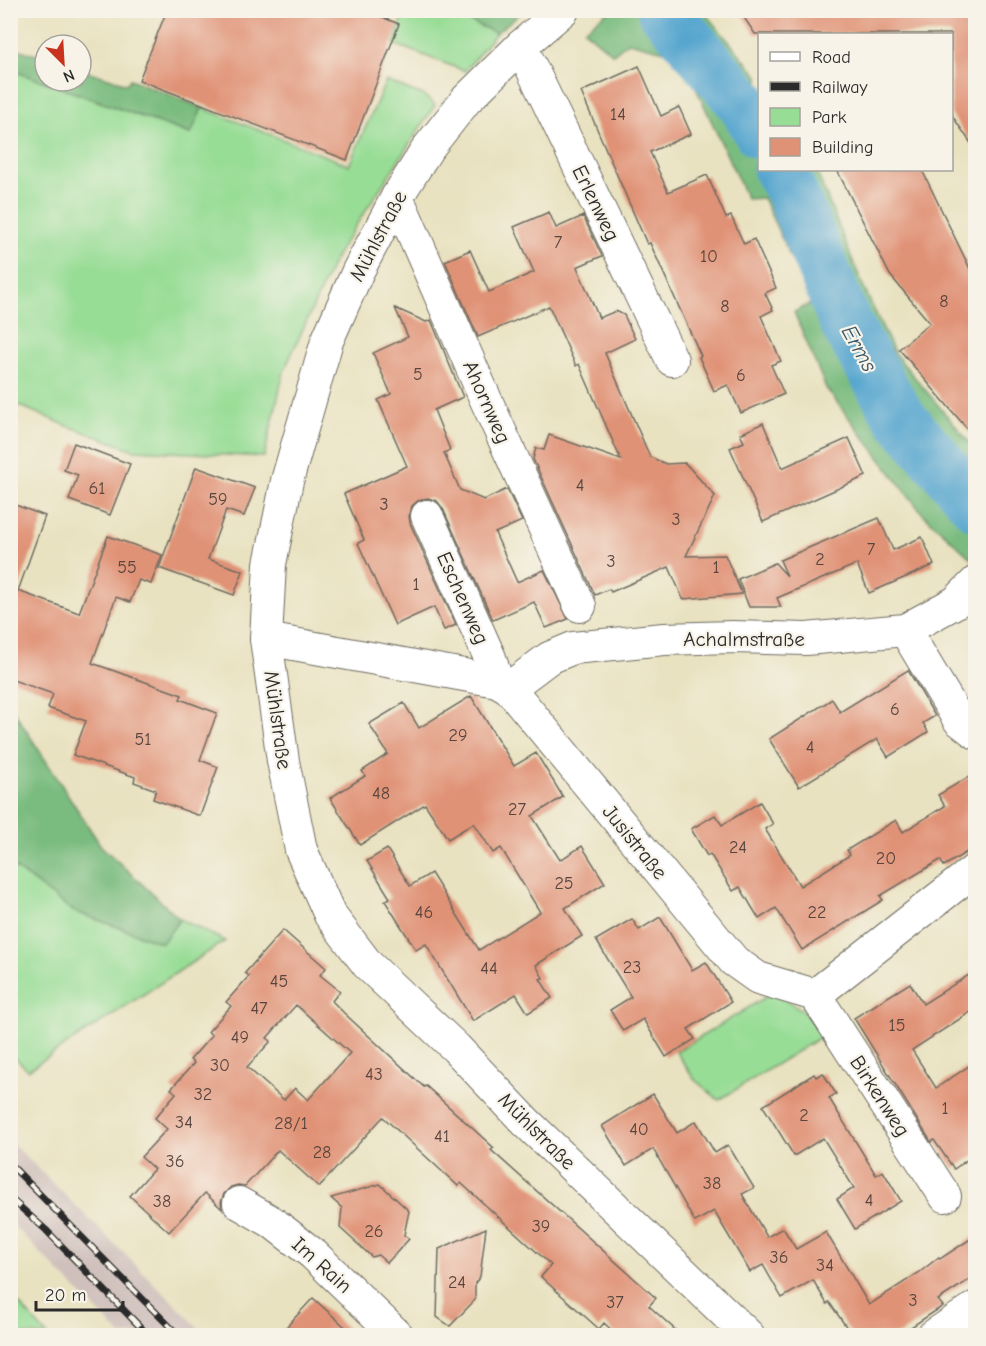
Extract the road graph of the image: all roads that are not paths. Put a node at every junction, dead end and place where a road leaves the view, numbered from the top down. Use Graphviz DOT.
graph roads {
  1 [pos="562,10"];
  2 [pos="521,46"];
  3 [pos="397,197"];
  4 [pos="672,360"];
  5 [pos="427,516"];
  6 [pos="975,582"];
  7 [pos="580,606"];
  8 [pos="905,630"];
  9 [pos="266,639"];
  10 [pos="503,685"];
  11 [pos="975,733"];
  12 [pos="975,869"];
  13 [pos="814,995"];
  14 [pos="945,1196"];
  15 [pos="239,1203"];
  16 [pos="975,1307"];
  17 [pos="398,1335"];
  18 [pos="749,1335"];
  19 [pos="933,1335"];
  1 -- 2 [label="street, Mühlstraße"];
  2 -- 3 [label="street, Mühlstraße"];
  2 -- 4 [label="street, Erlenweg"];
  3 -- 7 [label="street, Ahornweg"];
  3 -- 9 [label="street, Mühlstraße"];
  5 -- 10 [label="street, Eschenweg"];
  6 -- 8 [label="street, Achalmstraße"];
  8 -- 10 [label="street, Achalmstraße"];
  8 -- 11 [label="street"];
  9 -- 10 [label="street"];
  9 -- 18 [label="street, Mühlstraße"];
  10 -- 13 [label="street, Jusistraße"];
  12 -- 13 [label="street"];
  13 -- 14 [label="street, Birkenweg"];
  15 -- 17 [label="street, Im Rain"];
  16 -- 19 [label="street"];
}
